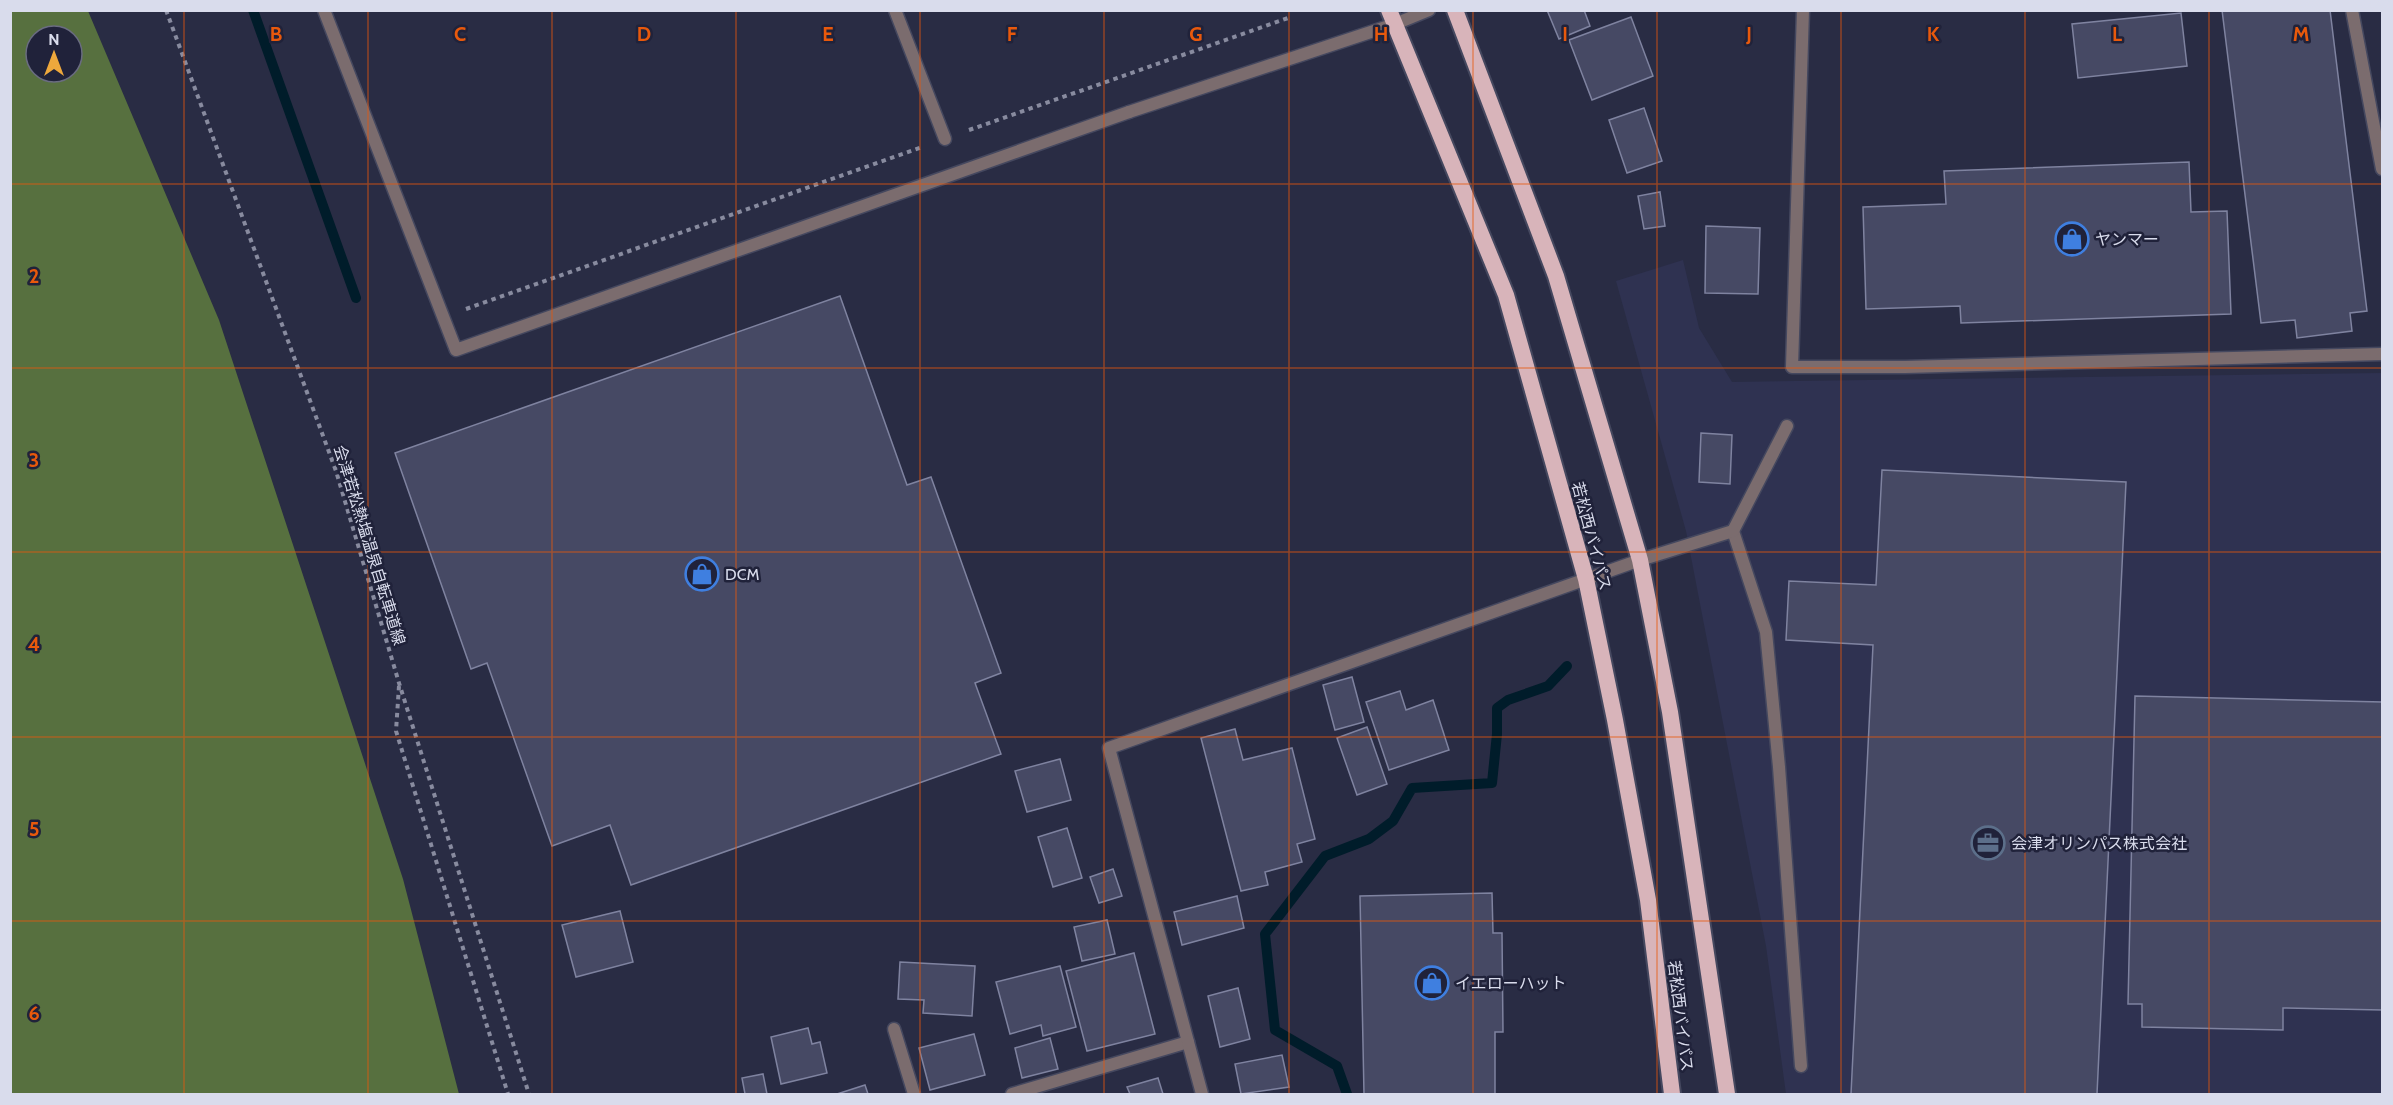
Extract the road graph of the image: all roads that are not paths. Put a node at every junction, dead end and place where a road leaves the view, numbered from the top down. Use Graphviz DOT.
graph roads {
  1 [pos="324,10"];
  2 [pos="895,10"];
  3 [pos="1429,10"];
  4 [pos="1455,10"];
  5 [pos="1803,10"];
  6 [pos="2352,10"];
  7 [pos="1392,17"];
  8 [pos="945,139"];
  9 [pos="2382,169"];
  10 [pos="2382,354"];
  11 [pos="1787,426"];
  12 [pos="1734,531"];
  13 [pos="1640,560"];
  14 [pos="1586,579"];
  15 [pos="894,1029"];
  16 [pos="1188,1042"];
  17 [pos="1802,1066"];
  18 [pos="914,1095"];
  19 [pos="1012,1095"];
  20 [pos="1202,1095"];
  21 [pos="1672,1095"];
  22 [pos="1727,1095"];
  1 -- 7 [label="street"];
  2 -- 8 [label="street"];
  3 -- 7 [label="street"];
  4 -- 13 [label="highway, 若松西バイパス"];
  5 -- 10 [label="street"];
  6 -- 9 [label="street"];
  7 -- 14 [label="highway, 若松西バイパス"];
  11 -- 12 [label="street"];
  12 -- 13 [label="street"];
  12 -- 17 [label="street"];
  13 -- 14 [label="street"];
  13 -- 22 [label="highway, 若松西バイパス"];
  14 -- 16 [label="street"];
  14 -- 21 [label="highway, 若松西バイパス"];
  15 -- 18 [label="street"];
  16 -- 19 [label="street"];
  16 -- 20 [label="street"];
}
